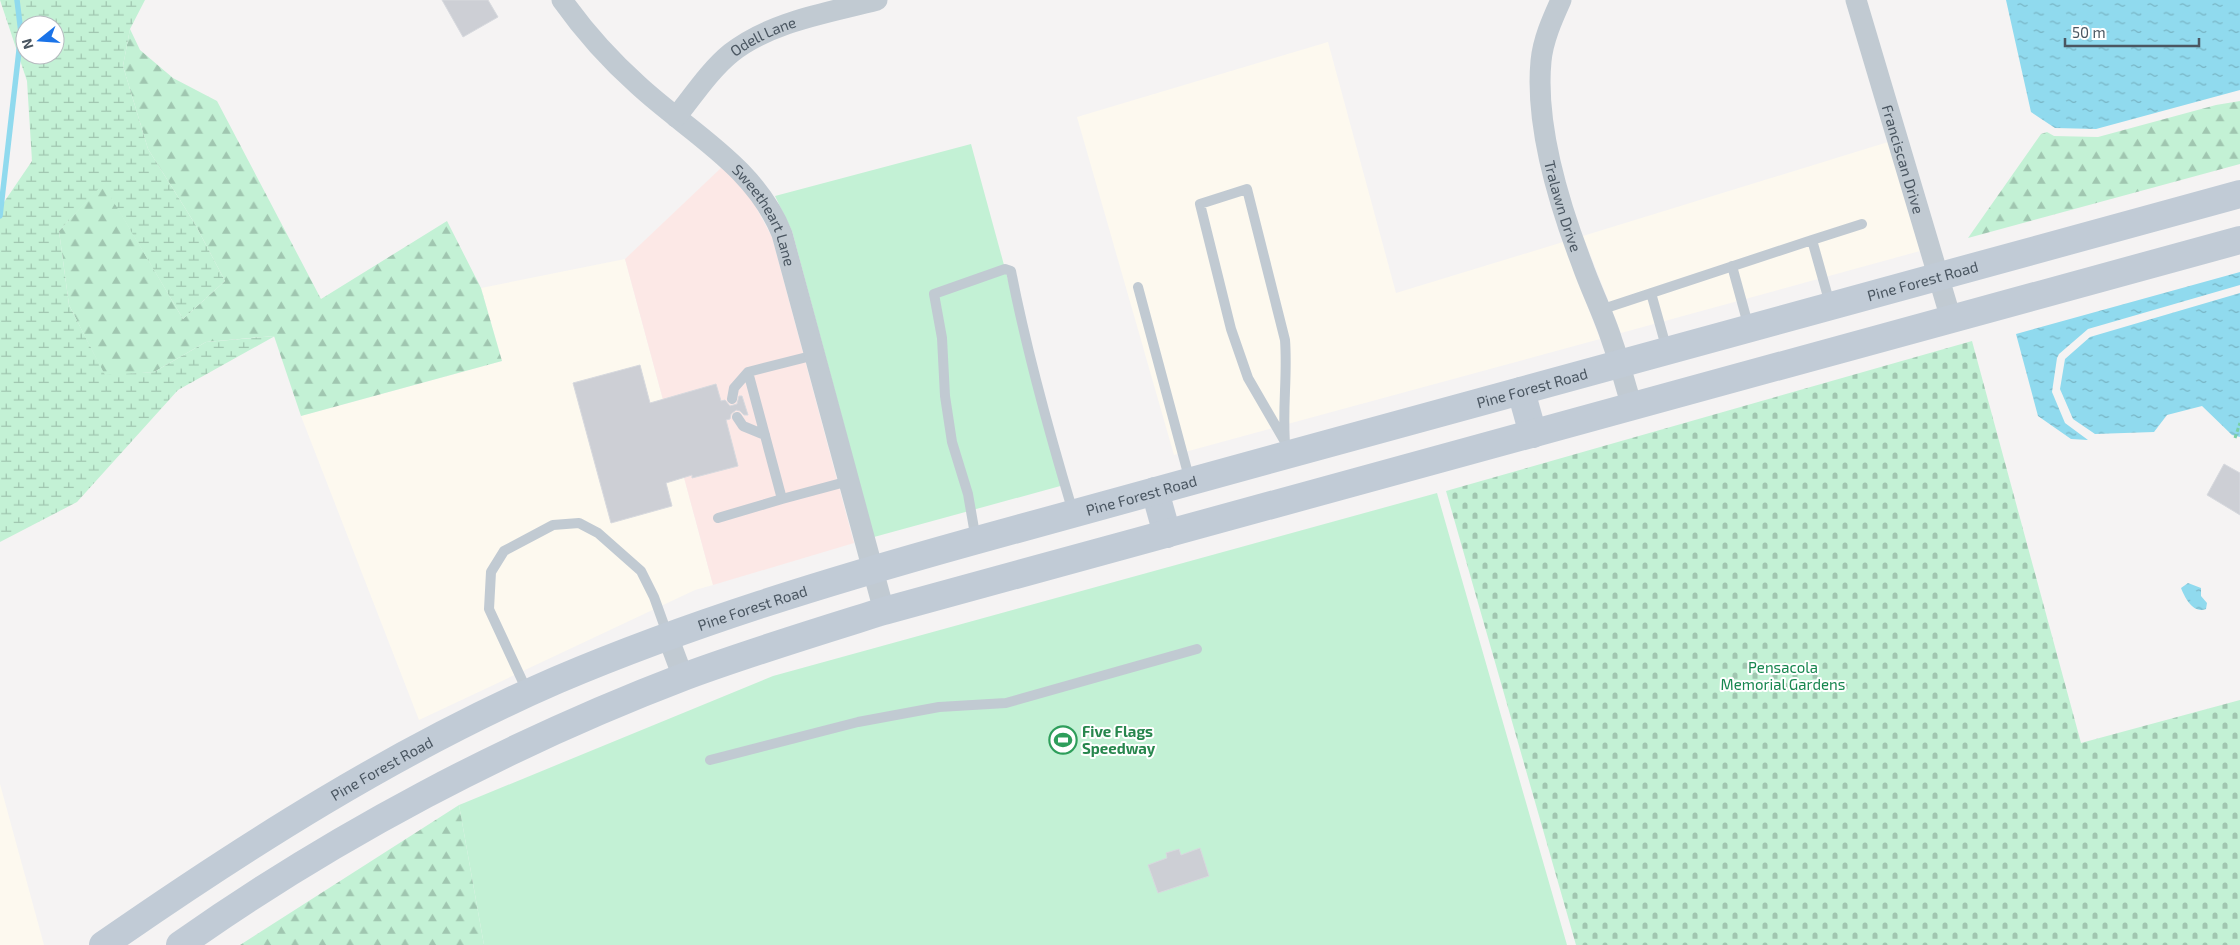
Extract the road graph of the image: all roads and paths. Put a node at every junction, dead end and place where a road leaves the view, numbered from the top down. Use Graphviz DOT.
graph roads {
  1 [pos="562,0"];
  2 [pos="877,0"];
  3 [pos="1561,0"];
  4 [pos="1856,0"];
  5 [pos="676,117"];
  6 [pos="2240,194"];
  7 [pos="1862,224"];
  8 [pos="1812,240"];
  9 [pos="2240,240"];
  10 [pos="1732,266"];
  11 [pos="1938,277"];
  12 [pos="1138,286"];
  13 [pos="1652,294"];
  14 [pos="1830,306"];
  15 [pos="1600,310"];
  16 [pos="1950,319"];
  17 [pos="1749,329"];
  18 [pos="1667,351"];
  19 [pos="815,355"];
  20 [pos="1619,365"];
  21 [pos="748,372"];
  22 [pos="1521,391"];
  23 [pos="732,398"];
  24 [pos="1632,406"];
  25 [pos="737,417"];
  26 [pos="2240,423"];
  27 [pos="1533,434"];
  28 [pos="765,435"];
  29 [pos="2235,438"];
  30 [pos="1285,448"];
  31 [pos="1190,482"];
  32 [pos="851,490"];
  33 [pos="1156,491"];
  34 [pos="782,499"];
  35 [pos="1074,513"];
  36 [pos="718,518"];
  37 [pos="1167,534"];
  38 [pos="976,541"];
  39 [pos="872,569"];
  40 [pos="884,612"];
  41 [pos="668,637"];
  42 [pos="1197,649"];
  43 [pos="684,677"];
  44 [pos="528,694"];
  45 [pos="710,760"];
  46 [pos="103,945"];
  47 [pos="180,945"];
  1 -- 5 [label="street, Sweetheart Lane"];
  2 -- 5 [label="street, Odell Lane"];
  3 -- 15 [label="street, Tralawn Drive"];
  4 -- 11 [label="street, Franciscan Drive"];
  5 -- 19 [label="street, Sweetheart Lane"];
  6 -- 11 [label="main road, Pine Forest Road"];
  7 -- 8 [label="lane"];
  8 -- 10 [label="lane"];
  8 -- 14 [label="lane"];
  9 -- 16 [label="main road"];
  10 -- 13 [label="lane"];
  10 -- 17 [label="lane"];
  11 -- 14 [label="main road, Pine Forest Road"];
  11 -- 16 [label="street, Franciscan Drive"];
  12 -- 31 [label="lane"];
  13 -- 15 [label="lane"];
  13 -- 18 [label="lane"];
  14 -- 17 [label="main road, Pine Forest Road"];
  15 -- 20 [label="street, Tralawn Drive"];
  16 -- 24 [label="main road"];
  17 -- 18 [label="main road, Pine Forest Road"];
  18 -- 20 [label="main road, Pine Forest Road"];
  19 -- 21 [label="lane"];
  19 -- 32 [label="street, Sweetheart Lane"];
  20 -- 22 [label="main road, Pine Forest Road"];
  20 -- 24 [label="street, Tralawn Drive"];
  21 -- 23 [label="lane"];
  21 -- 28 [label="lane"];
  22 -- 27 [label="main road"];
  22 -- 30 [label="main road, Pine Forest Road"];
  24 -- 27 [label="main road"];
  25 -- 28 [label="lane"];
  26 -- 29 [label="path"];
  27 -- 37 [label="main road"];
  28 -- 34 [label="lane"];
  30 -- 30 [label="lane"];
  30 -- 31 [label="main road, Pine Forest Road"];
  31 -- 33 [label="main road, Pine Forest Road"];
  32 -- 34 [label="lane"];
  32 -- 39 [label="street, Sweetheart Lane"];
  33 -- 35 [label="main road, Pine Forest Road"];
  33 -- 37 [label="main road"];
  34 -- 36 [label="lane"];
  35 -- 38 [label="main road, Pine Forest Road"];
  35 -- 38 [label="lane"];
  37 -- 40 [label="main road"];
  38 -- 39 [label="main road, Pine Forest Road"];
  39 -- 40 [label="street, Sweetheart Lane"];
  39 -- 41 [label="main road, Pine Forest Road"];
  40 -- 43 [label="main road"];
  41 -- 43 [label="street"];
  41 -- 44 [label="main road, Pine Forest Road"];
  41 -- 44 [label="lane"];
  42 -- 45 [label="lane"];
  43 -- 47 [label="main road"];
  44 -- 46 [label="main road, Pine Forest Road"];
}
